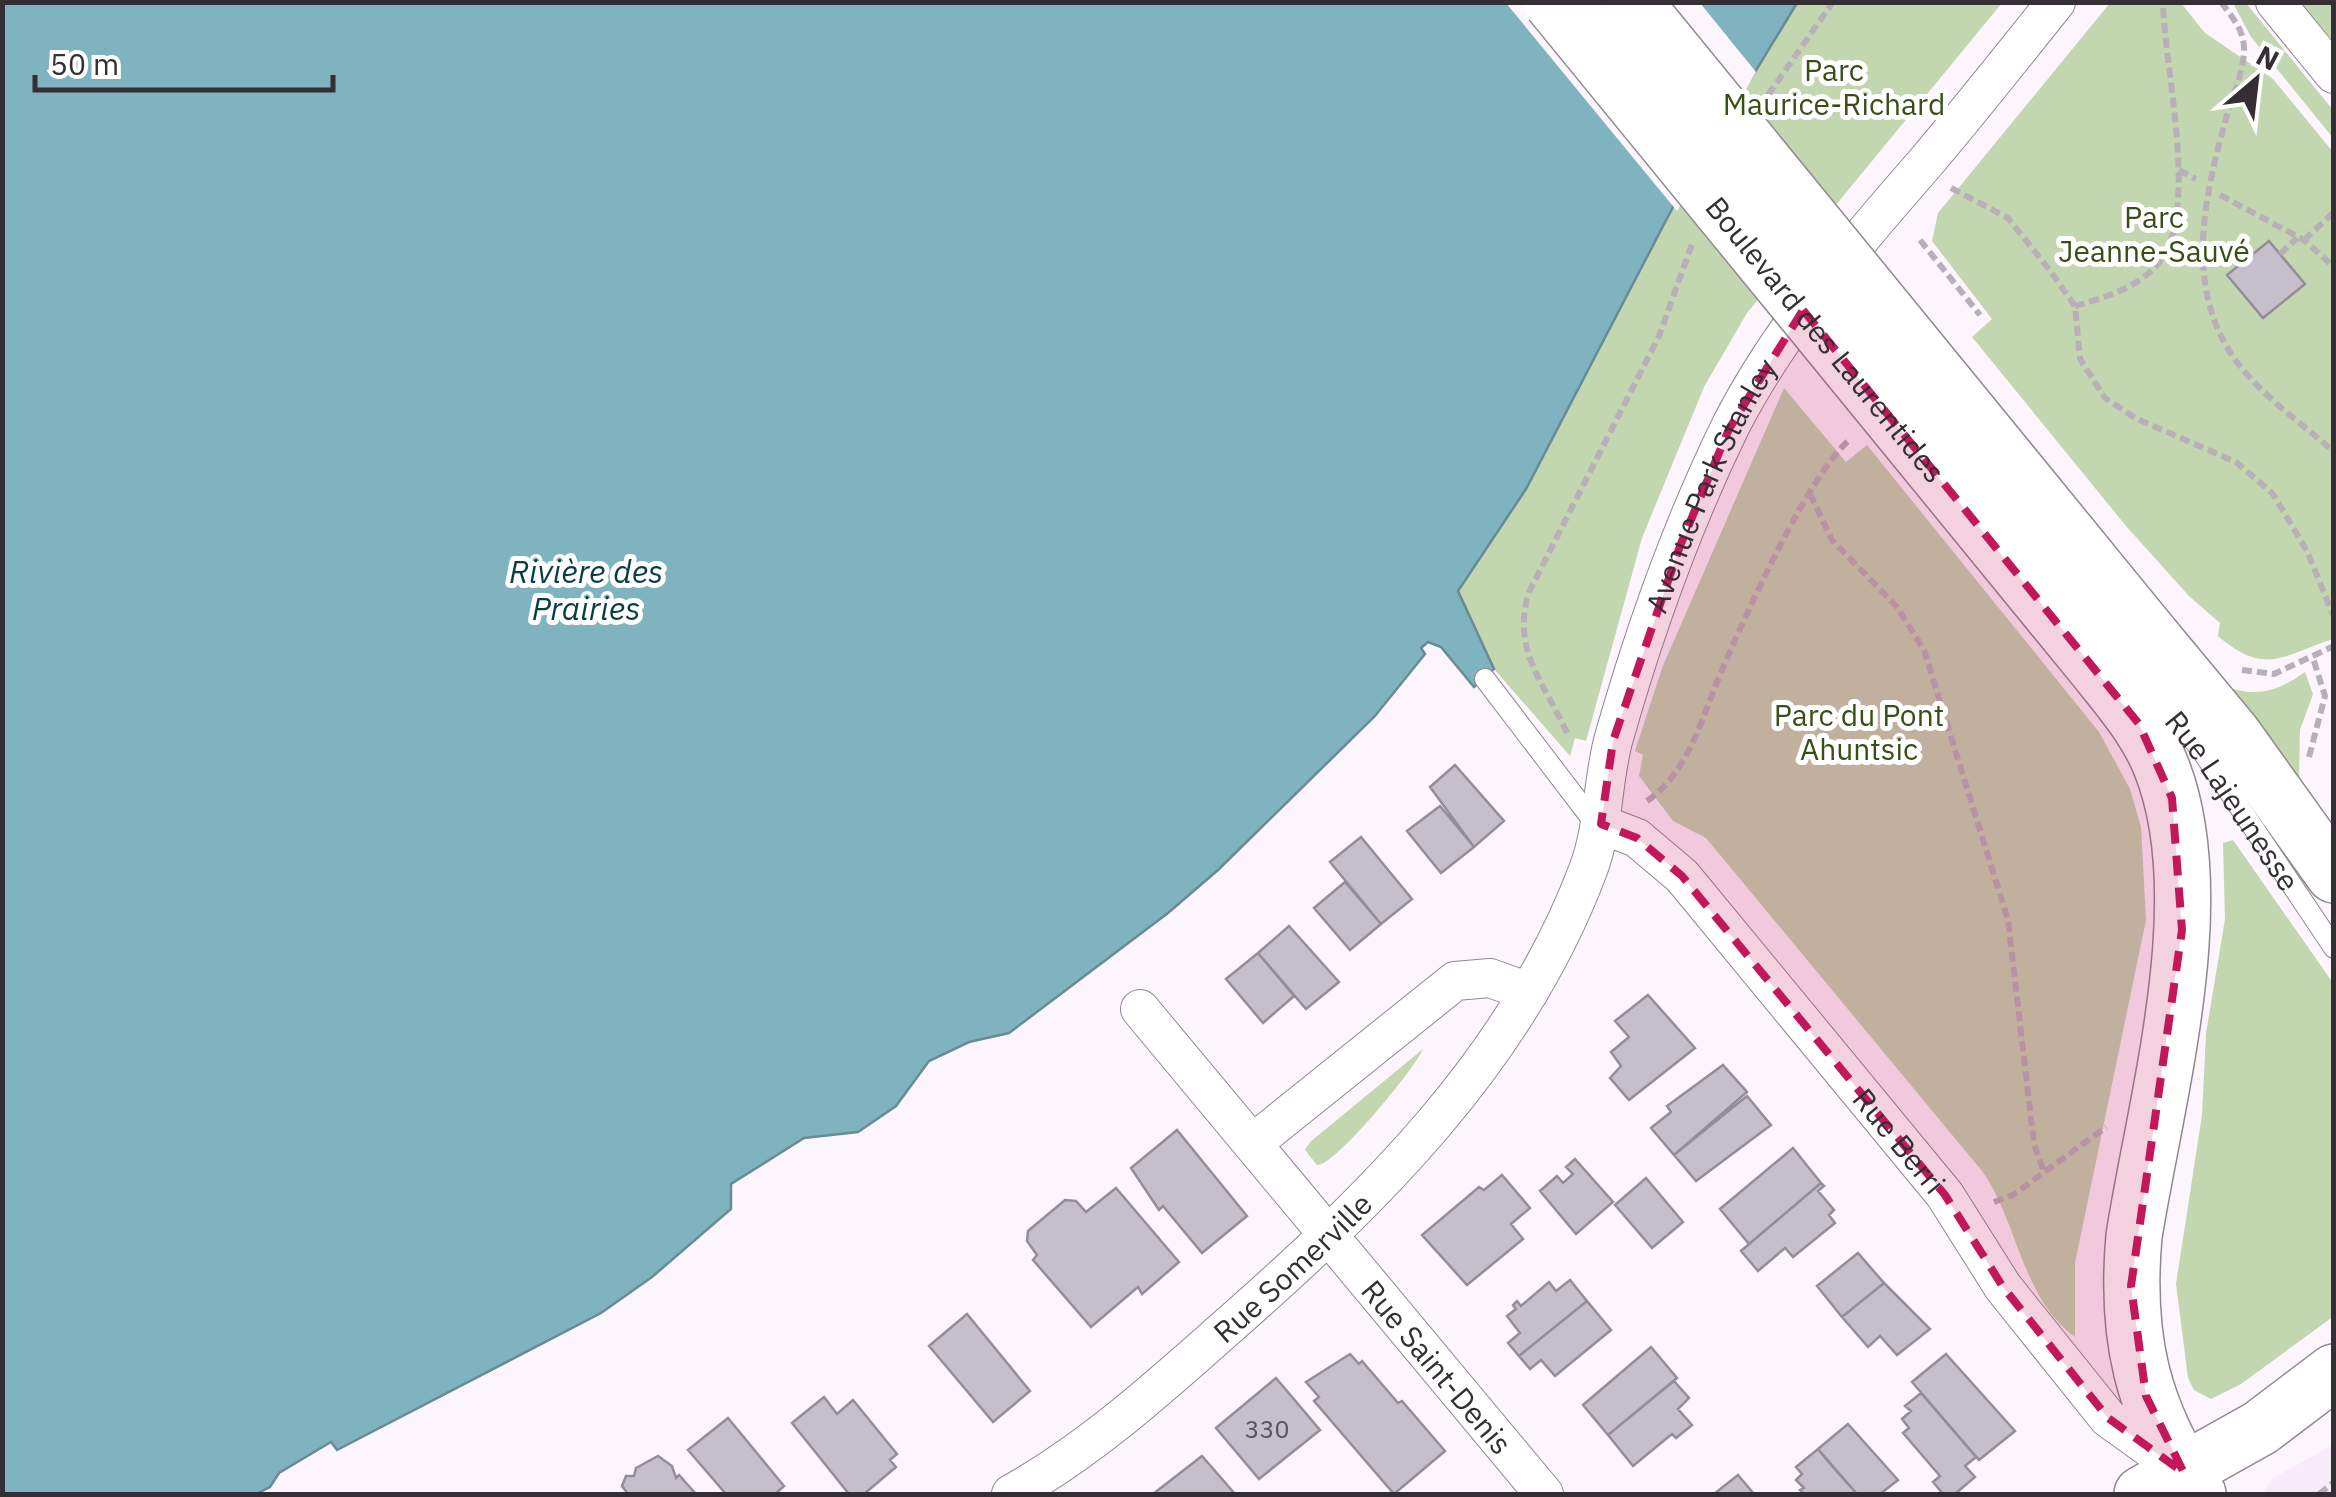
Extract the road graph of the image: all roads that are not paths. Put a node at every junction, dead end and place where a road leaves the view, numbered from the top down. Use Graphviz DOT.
graph roads {
  1 [pos="1551,2"];
  2 [pos="1592,2"];
  3 [pos="1634,2"];
  4 [pos="2056,2"];
  5 [pos="2275,2"];
  6 [pos="2334,74"];
  7 [pos="2126,655"];
  8 [pos="1485,679"];
  9 [pos="1601,824"];
  10 [pos="2334,875"];
  11 [pos="2334,948"];
  12 [pos="1528,992"];
  13 [pos="1140,1010"];
  14 [pos="1253,1143"];
  15 [pos="1330,1235"];
  16 [pos="2334,1372"];
  17 [pos="2334,1391"];
  18 [pos="2284,1411"];
  19 [pos="2175,1487"];
  20 [pos="1011,1494"];
  21 [pos="1544,1494"];
  1 -- 7 [label="main road, Boulevard des Laurentides, bridge"];
  2 -- 7 [label="lane, Boulevard des Laurentides, bridge"];
  3 -- 7 [label="main road, bridge"];
  4 -- 9 [label="street, Avenue Park Stanley"];
  5 -- 6 [label="street"];
  7 -- 10 [label="main road, Rue Lajeunesse"];
  7 -- 11 [label="lane, Rue Lajeunesse"];
  7 -- 19 [label="main road"];
  8 -- 9 [label="lane"];
  9 -- 12 [label="street, Rue Somerville"];
  9 -- 19 [label="street, Rue Berri"];
  12 -- 14 [label="street"];
  12 -- 15 [label="street, Rue Somerville"];
  13 -- 14 [label="street, Rue Saint-Denis"];
  14 -- 15 [label="street, Rue Saint-Denis"];
  15 -- 20 [label="street, Rue Somerville"];
  15 -- 21 [label="street, Rue Saint-Denis"];
  16 -- 18 [label="main road"];
  17 -- 18 [label="main road"];
  18 -- 19 [label="main road"];
}
